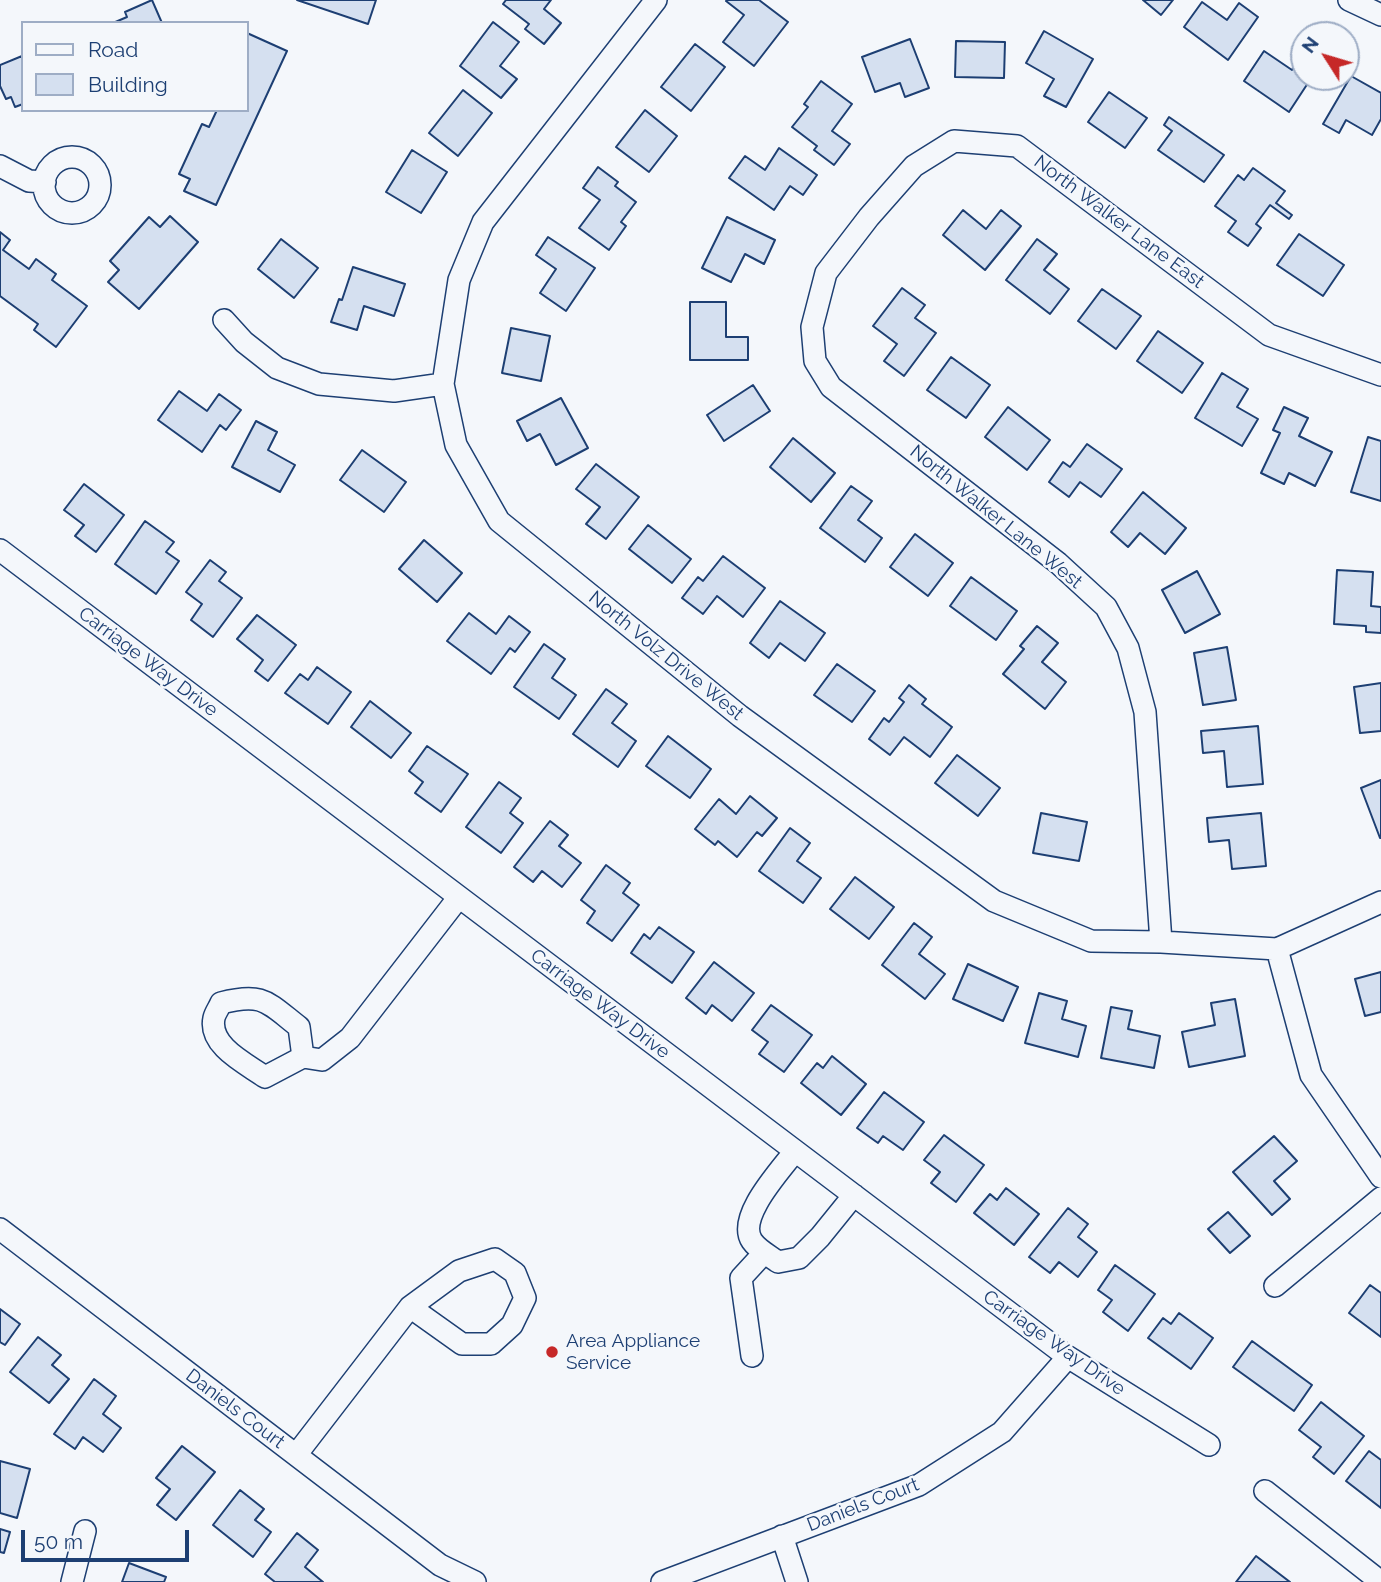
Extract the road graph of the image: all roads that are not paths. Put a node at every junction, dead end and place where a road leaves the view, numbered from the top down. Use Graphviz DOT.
graph roads {
  1 [pos="656,0"];
  2 [pos="1349,0"];
  3 [pos="1381,15"];
  4 [pos="0,166"];
  5 [pos="45,182"];
  6 [pos="869,218"];
  7 [pos="224,320"];
  8 [pos="1381,375"];
  9 [pos="443,384"];
  10 [pos="0,550"];
  11 [pos="459,897"];
  12 [pos="1381,902"];
  13 [pos="1161,942"];
  14 [pos="1277,949"];
  15 [pos="303,1057"];
  16 [pos="795,1151"];
  17 [pos="1381,1177"];
  18 [pos="853,1195"];
  19 [pos="1381,1198"];
  20 [pos="0,1229"];
  21 [pos="764,1253"];
  22 [pos="1275,1286"];
  23 [pos="410,1307"];
  24 [pos="752,1356"];
  25 [pos="1068,1357"];
  26 [pos="1209,1445"];
  27 [pos="296,1455"];
  28 [pos="1265,1491"];
  29 [pos="85,1531"];
  30 [pos="782,1536"];
  31 [pos="1371,1579"];
  32 [pos="72,1582"];
  33 [pos="475,1582"];
  34 [pos="662,1582"];
  35 [pos="797,1582"];
  1 -- 9 [label="street, North Volz Drive West"];
  2 -- 3 [label="street"];
  4 -- 5 [label="street"];
  6 -- 8 [label="street, North Walker Lane East"];
  6 -- 13 [label="street, North Walker Lane West"];
  7 -- 9 [label="street"];
  9 -- 13 [label="street, North Volz Drive West"];
  10 -- 11 [label="street, Carriage Way Drive"];
  11 -- 15 [label="street"];
  11 -- 16 [label="street, Carriage Way Drive"];
  12 -- 14 [label="street, North Volz Drive West"];
  13 -- 14 [label="street, North Volz Drive West"];
  14 -- 17 [label="street"];
  16 -- 18 [label="street, Carriage Way Drive"];
  16 -- 21 [label="street"];
  18 -- 21 [label="street"];
  18 -- 25 [label="street, Carriage Way Drive"];
  19 -- 22 [label="street"];
  20 -- 27 [label="street, Daniels Court"];
  21 -- 24 [label="street"];
  23 -- 23 [label="street"];
  23 -- 27 [label="street"];
  25 -- 26 [label="street, Carriage Way Drive"];
  25 -- 30 [label="street, Daniels Court"];
  27 -- 33 [label="street, Daniels Court"];
  28 -- 31 [label="street"];
  29 -- 32 [label="street"];
  30 -- 34 [label="street, Daniels Court"];
  30 -- 35 [label="street"];
}
